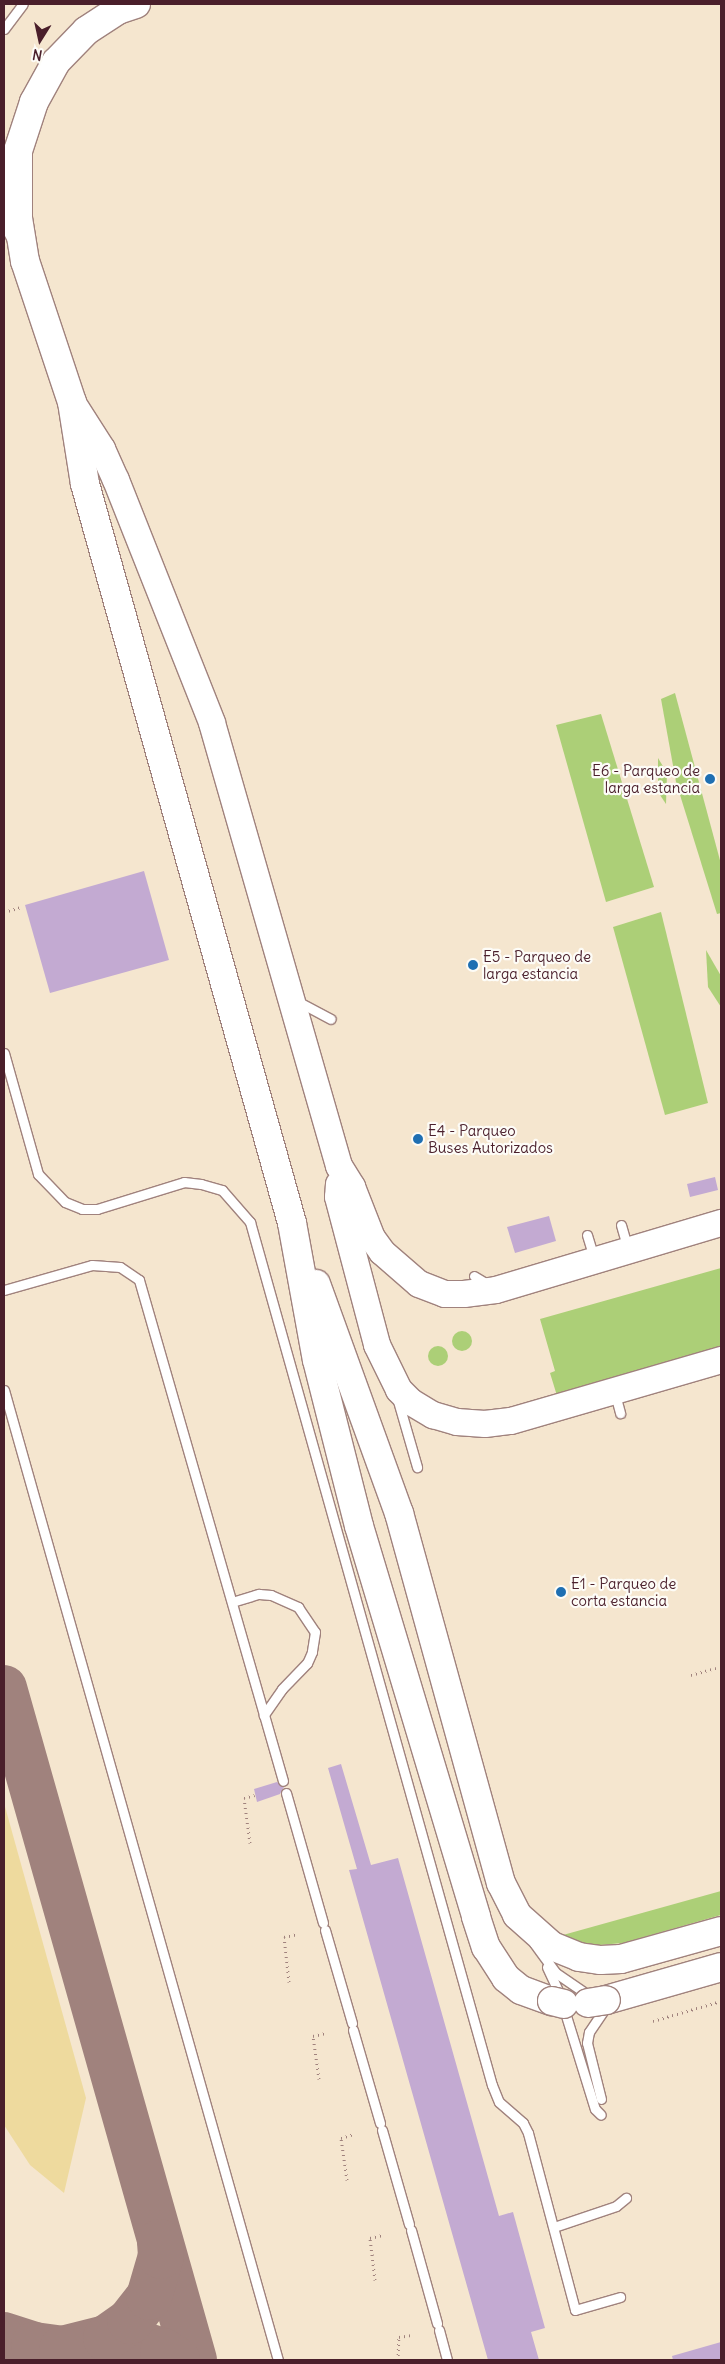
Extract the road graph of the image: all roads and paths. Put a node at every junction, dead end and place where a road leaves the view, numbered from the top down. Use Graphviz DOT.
graph roads {
  1 [pos="23,4"];
  2 [pos="136,4"];
  3 [pos="4,29"];
  4 [pos="4,225"];
  5 [pos="25,261"];
  6 [pos="72,402"];
  7 [pos="20,907"];
  8 [pos="4,912"];
  9 [pos="293,998"];
  10 [pos="331,1019"];
  11 [pos="4,1053"];
  12 [pos="339,1166"];
  13 [pos="292,1223"];
  14 [pos="721,1223"];
  15 [pos="621,1225"];
  16 [pos="587,1235"];
  17 [pos="629,1250"];
  18 [pos="594,1260"];
  19 [pos="474,1276"];
  20 [pos="4,1290"];
  21 [pos="496,1290"];
  22 [pos="721,1360"];
  23 [pos="393,1382"];
  24 [pos="4,1390"];
  25 [pos="417,1467"];
  26 [pos="232,1602"];
  27 [pos="716,1668"];
  28 [pos="691,1675"];
  29 [pos="264,1715"];
  30 [pos="283,1781"];
  31 [pos="286,1793"];
  32 [pos="255,1794"];
  33 [pos="250,1844"];
  34 [pos="517,1915"];
  35 [pos="721,1931"];
  36 [pos="298,1934"];
  37 [pos="544,1960"];
  38 [pos="721,1967"];
  39 [pos="721,1978"];
  40 [pos="289,1982"];
  41 [pos="721,2001"];
  42 [pos="608,2004"];
  43 [pos="652,2021"];
  44 [pos="326,2032"];
  45 [pos="319,2079"];
  46 [pos="601,2099"];
  47 [pos="601,2114"];
  48 [pos="354,2134"];
  49 [pos="347,2180"];
  50 [pos="626,2198"];
  51 [pos="554,2227"];
  52 [pos="383,2235"];
  53 [pos="375,2280"];
  54 [pos="620,2297"];
  55 [pos="411,2334"];
  56 [pos="278,2360"];
  57 [pos="398,2360"];
  58 [pos="448,2360"];
  1 -- 3 [label="lane"];
  2 -- 5 [label="main road"];
  4 -- 5 [label="lane"];
  5 -- 6 [label="main road"];
  6 -- 9 [label="main road"];
  6 -- 13 [label="main road"];
  7 -- 8 [label="path"];
  9 -- 10 [label="lane"];
  9 -- 12 [label="main road"];
  11 -- 51 [label="lane"];
  12 -- 21 [label="main road"];
  12 -- 23 [label="main road"];
  13 -- 34 [label="main road"];
  13 -- 38 [label="main road, bridge"];
  14 -- 17 [label="main road"];
  15 -- 17 [label="lane"];
  16 -- 18 [label="lane"];
  17 -- 18 [label="main road"];
  18 -- 21 [label="main road"];
  19 -- 21 [label="lane"];
  20 -- 26 [label="lane"];
  22 -- 23 [label="main road"];
  23 -- 25 [label="lane"];
  24 -- 56 [label="lane"];
  26 -- 29 [label="lane"];
  26 -- 29 [label="lane"];
  27 -- 28 [label="path"];
  29 -- 30 [label="lane"];
  31 -- 58 [label="lane"];
  32 -- 33 [label="path"];
  34 -- 35 [label="main road"];
  34 -- 37 [label="lane"];
  36 -- 40 [label="path"];
  37 -- 42 [label="lane"];
  37 -- 47 [label="lane"];
  39 -- 42 [label="lane"];
  41 -- 43 [label="path"];
  42 -- 46 [label="lane"];
  44 -- 45 [label="path"];
  48 -- 49 [label="path"];
  50 -- 51 [label="lane"];
  51 -- 54 [label="lane"];
  52 -- 53 [label="path"];
  55 -- 57 [label="path"];
}
